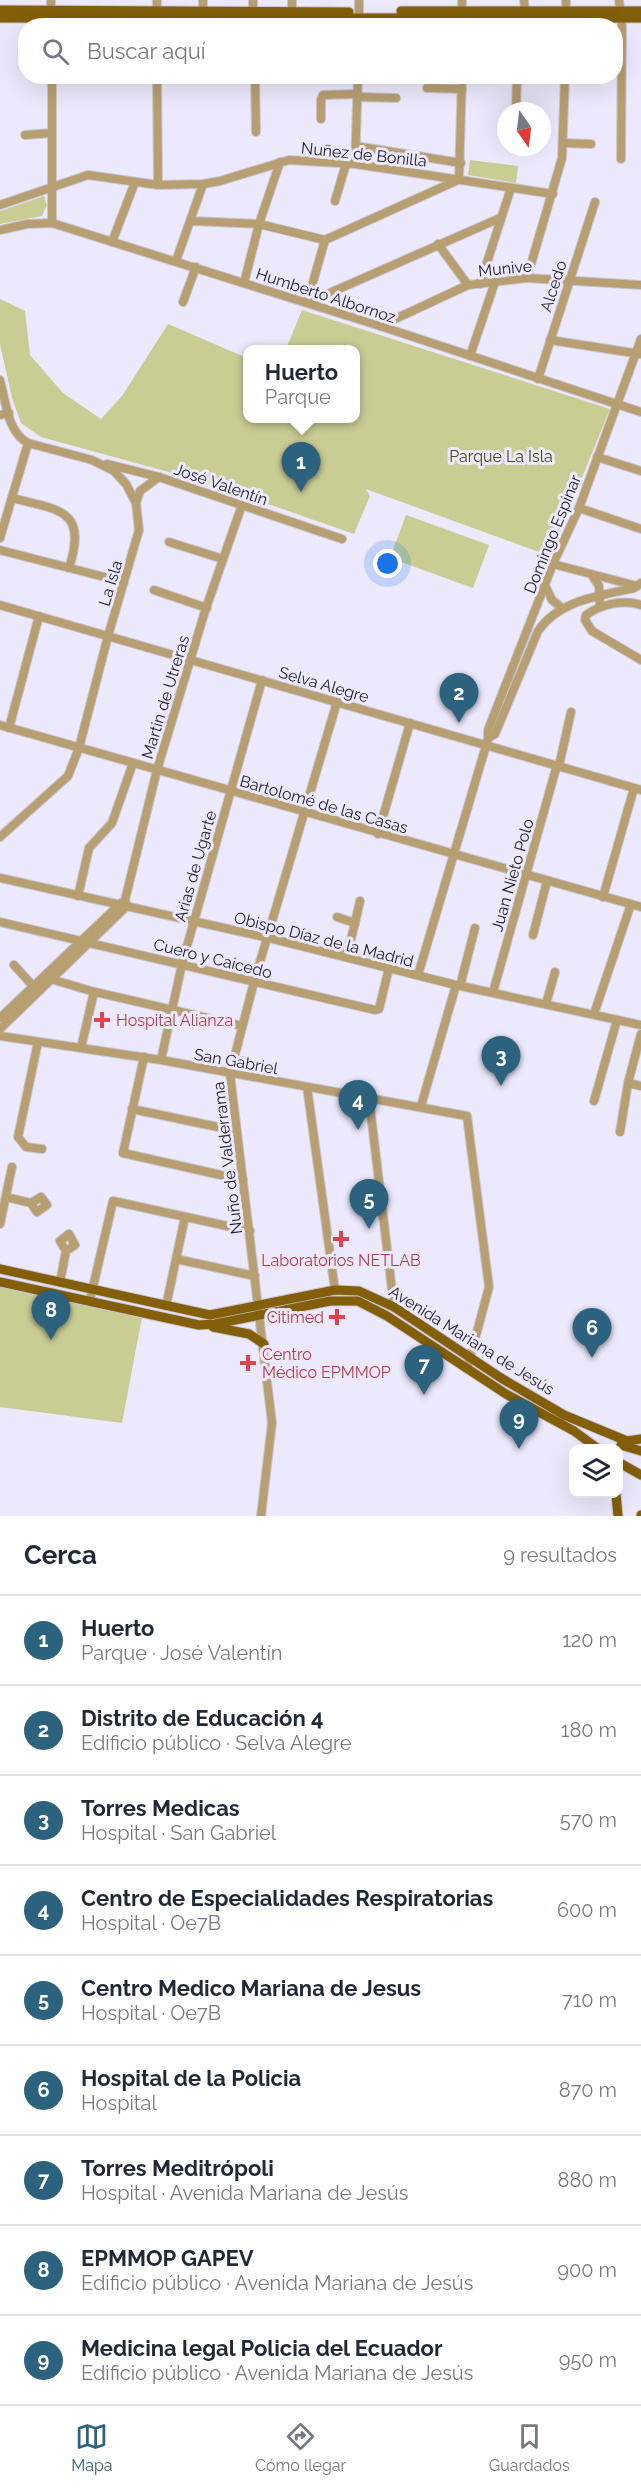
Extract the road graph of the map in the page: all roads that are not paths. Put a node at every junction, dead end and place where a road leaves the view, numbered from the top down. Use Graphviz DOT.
graph roads {
  1 [pos="51,0"];
  2 [pos="156,0"];
  3 [pos="203,0"];
  4 [pos="253,0"];
  5 [pos="292,0"];
  6 [pos="359,0"];
  7 [pos="462,0"];
  8 [pos="524,0"];
  9 [pos="566,0"];
  10 [pos="619,0"];
  11 [pos="0,10"];
  12 [pos="641,11"];
  13 [pos="15,14"];
  14 [pos="203,14"];
  15 [pos="292,14"];
  16 [pos="620,15"];
  17 [pos="519,16"];
  18 [pos="0,18"];
  19 [pos="51,18"];
  20 [pos="156,18"];
  21 [pos="253,18"];
  22 [pos="359,18"];
  23 [pos="462,18"];
  24 [pos="566,18"];
  25 [pos="620,18"];
  26 [pos="641,18"];
  27 [pos="52,84"];
  28 [pos="157,84"];
  29 [pos="255,84"];
  30 [pos="358,84"];
  31 [pos="462,84"];
  32 [pos="517,84"];
  33 [pos="565,84"];
  34 [pos="620,84"];
  35 [pos="427,88"];
  36 [pos="462,88"];
  37 [pos="358,96"];
  38 [pos="396,98"];
  39 [pos="516,102"];
  40 [pos="321,119"];
  41 [pos="256,132"];
  42 [pos="52,133"];
  43 [pos="25,135"];
  44 [pos="564,143"];
  45 [pos="591,144"];
  46 [pos="356,146"];
  47 [pos="621,159"];
  48 [pos="280,162"];
  49 [pos="461,163"];
  50 [pos="346,164"];
  51 [pos="355,164"];
  52 [pos="459,179"];
  53 [pos="135,182"];
  54 [pos="203,183"];
  55 [pos="158,185"];
  56 [pos="52,187"];
  57 [pos="511,188"];
  58 [pos="553,194"];
  59 [pos="335,201"];
  60 [pos="595,202"];
  61 [pos="0,205"];
  62 [pos="500,218"];
  63 [pos="191,221"];
  64 [pos="52,223"];
  65 [pos="259,224"];
  66 [pos="0,230"];
  67 [pos="325,240"];
  68 [pos="112,242"];
  69 [pos="438,244"];
  70 [pos="176,261"];
  71 [pos="196,267"];
  72 [pos="527,278"];
  73 [pos="569,279"];
  74 [pos="243,282"];
  75 [pos="495,282"];
  76 [pos="480,284"];
  77 [pos="468,285"];
  78 [pos="641,285"];
  79 [pos="183,302"];
  80 [pos="307,303"];
  81 [pos="380,326"];
  82 [pos="641,339"];
  83 [pos="550,340"];
  84 [pos="639,354"];
  85 [pos="470,356"];
  86 [pos="538,379"];
  87 [pos="0,380"];
  88 [pos="618,404"];
  89 [pos="641,412"];
  90 [pos="9,413"];
  91 [pos="0,416"];
  92 [pos="28,443"];
  93 [pos="597,458"];
  94 [pos="92,460"];
  95 [pos="641,471"];
  96 [pos="159,477"];
  97 [pos="12,498"];
  98 [pos="136,503"];
  99 [pos="242,505"];
  100 [pos="579,508"];
  101 [pos="3,517"];
  102 [pos="641,529"];
  103 [pos="0,538"];
  104 [pos="342,539"];
  105 [pos="169,542"];
  106 [pos="0,550"];
  107 [pos="224,559"];
  108 [pos="553,564"];
  109 [pos="69,568"];
  110 [pos="592,575"];
  111 [pos="124,582"];
  112 [pos="545,585"];
  113 [pos="640,585"];
  114 [pos="154,590"];
  115 [pos="598,597"];
  116 [pos="0,605"];
  117 [pos="641,605"];
  118 [pos="600,607"];
  119 [pos="207,608"];
  120 [pos="562,608"];
  121 [pos="39,616"];
  122 [pos="108,636"];
  123 [pos="641,660"];
  124 [pos="190,661"];
  125 [pos="262,680"];
  126 [pos="337,702"];
  127 [pos="571,712"];
  128 [pos="410,723"];
  129 [pos="0,726"];
  130 [pos="9,728"];
  131 [pos="487,741"];
  132 [pos="79,748"];
  133 [pos="134,763"];
  134 [pos="558,765"];
  135 [pos="157,770"];
  136 [pos="637,789"];
  137 [pos="230,791"];
  138 [pos="305,813"];
  139 [pos="2,832"];
  140 [pos="378,834"];
  141 [pos="452,854"];
  142 [pos="526,875"];
  143 [pos="0,878"];
  144 [pos="547,881"];
  145 [pos="78,896"];
  146 [pos="603,897"];
  147 [pos="360,901"];
  148 [pos="123,904"];
  149 [pos="631,904"];
  150 [pos="641,907"];
  151 [pos="337,917"];
  152 [pos="0,922"];
  153 [pos="194,922"];
  154 [pos="355,923"];
  155 [pos="475,928"];
  156 [pos="532,935"];
  157 [pos="269,938"];
  158 [pos="80,941"];
  159 [pos="89,943"];
  160 [pos="324,952"];
  161 [pos="182,964"];
  162 [pos="14,965"];
  163 [pos="389,968"];
  164 [pos="555,972"];
  165 [pos="418,975"];
  166 [pos="51,979"];
  167 [pos="254,982"];
  168 [pos="33,986"];
  169 [pos="458,986"];
  170 [pos="94,992"];
  171 [pos="493,992"];
  172 [pos="546,1004"];
  173 [pos="171,1010"];
  174 [pos="594,1014"];
  175 [pos="0,1018"];
  176 [pos="617,1020"];
  177 [pos="641,1025"];
  178 [pos="242,1026"];
  179 [pos="0,1029"];
  180 [pos="641,1034"];
  181 [pos="0,1036"];
  182 [pos="38,1042"];
  183 [pos="81,1048"];
  184 [pos="144,1058"];
  185 [pos="161,1060"];
  186 [pos="230,1074"];
  187 [pos="628,1083"];
  188 [pos="641,1086"];
  189 [pos="307,1087"];
  190 [pos="369,1098"];
  191 [pos="594,1101"];
  192 [pos="421,1106"];
  193 [pos="132,1109"];
  194 [pos="237,1131"];
  195 [pos="620,1132"];
  196 [pos="42,1149"];
  197 [pos="12,1167"];
  198 [pos="243,1180"];
  199 [pos="6,1197"];
  200 [pos="31,1203"];
  201 [pos="185,1217"];
  202 [pos="0,1224"];
  203 [pos="250,1231"];
  204 [pos="66,1251"];
  205 [pos="176,1259"];
  206 [pos="0,1269"];
  207 [pos="255,1276"];
  208 [pos="0,1282"];
  209 [pos="63,1283"];
  210 [pos="93,1289"];
  211 [pos="335,1290"];
  212 [pos="64,1294"];
  213 [pos="90,1300"];
  214 [pos="166,1306"];
  215 [pos="394,1307"];
  216 [pos="260,1311"];
  217 [pos="199,1325"];
  218 [pos="264,1344"];
  219 [pos="468,1357"];
  220 [pos="467,1370"];
  221 [pos="564,1414"];
  222 [pos="641,1439"];
  223 [pos="589,1444"];
  224 [pos="641,1451"];
  225 [pos="623,1465"];
  226 [pos="641,1475"];
  227 [pos="616,1498"];
  228 [pos="261,1516"];
  229 [pos="618,1516"];
  1 -- 19 [label="street"];
  2 -- 20 [label="street"];
  3 -- 14 [label="street"];
  4 -- 21 [label="street"];
  5 -- 15 [label="street"];
  6 -- 22 [label="street"];
  7 -- 23 [label="street"];
  8 -- 17 [label="street"];
  9 -- 24 [label="street"];
  10 -- 16 [label="street"];
  11 -- 13 [label="main road"];
  12 -- 16 [label="main road"];
  13 -- 18 [label="main road"];
  13 -- 19 [label="main road"];
  14 -- 20 [label="main road"];
  14 -- 21 [label="main road"];
  15 -- 21 [label="main road"];
  15 -- 22 [label="main road"];
  16 -- 24 [label="main road"];
  16 -- 25 [label="street"];
  16 -- 26 [label="main road"];
  17 -- 23 [label="main road"];
  17 -- 24 [label="main road"];
  19 -- 20 [label="main road"];
  22 -- 23 [label="main road"];
  27 -- 42 [label="street"];
  28 -- 55 [label="street"];
  29 -- 41 [label="street"];
  30 -- 37 [label="street"];
  31 -- 36 [label="street"];
  32 -- 39 [label="street"];
  33 -- 44 [label="street"];
  34 -- 47 [label="street"];
  35 -- 36 [label="street"];
  36 -- 49 [label="street"];
  37 -- 38 [label="street"];
  37 -- 40 [label="street"];
  37 -- 46 [label="street"];
  42 -- 43 [label="street"];
  42 -- 56 [label="street"];
  44 -- 45 [label="street"];
  44 -- 58 [label="street"];
  46 -- 49 [label="street"];
  46 -- 51 [label="street"];
  48 -- 50 [label="street, Nuñez de Bonilla"];
  48 -- 54 [label="street, Nuñez de Bonilla"];
  48 -- 65 [label="street"];
  49 -- 52 [label="street"];
  50 -- 51 [label="street, Nuñez de Bonilla"];
  50 -- 59 [label="street"];
  51 -- 52 [label="street, Nuñez de Bonilla"];
  52 -- 57 [label="street, Nuñez de Bonilla"];
  52 -- 67 [label="street"];
  53 -- 55 [label="street, Nuñez de Bonilla"];
  53 -- 56 [label="street, Nuñez de Bonilla"];
  53 -- 68 [label="street"];
  54 -- 55 [label="street, Nuñez de Bonilla"];
  54 -- 63 [label="street"];
  56 -- 61 [label="street, Nuñez de Bonilla"];
  56 -- 64 [label="street"];
  57 -- 58 [label="street, Nuñez de Bonilla"];
  57 -- 62 [label="street"];
  58 -- 72 [label="street"];
  60 -- 73 [label="street, Alcedo"];
  62 -- 69 [label="street"];
  62 -- 76 [label="street"];
  63 -- 65 [label="street"];
  63 -- 70 [label="street"];
  64 -- 66 [label="street, Humberto Albornoz"];
  64 -- 68 [label="street, Humberto Albornoz"];
  65 -- 67 [label="street"];
  65 -- 74 [label="street"];
  67 -- 80 [label="street"];
  68 -- 70 [label="street, Humberto Albornoz"];
  69 -- 77 [label="street"];
  69 -- 80 [label="street"];
  70 -- 71 [label="street, Humberto Albornoz"];
  71 -- 74 [label="street, Humberto Albornoz"];
  71 -- 79 [label="street"];
  72 -- 73 [label="street, Munive"];
  72 -- 75 [label="street, Munive"];
  73 -- 78 [label="street, Munive"];
  73 -- 83 [label="street, Alcedo"];
  74 -- 80 [label="street, Humberto Albornoz"];
  75 -- 76 [label="street, Munive"];
  75 -- 85 [label="street"];
  76 -- 77 [label="street, Munive"];
  77 -- 81 [label="street, Munive"];
  80 -- 81 [label="street, Humberto Albornoz"];
  81 -- 85 [label="street, Humberto Albornoz"];
  82 -- 84 [label="street, Domingo Espinar"];
  83 -- 84 [label="street"];
  83 -- 86 [label="street, Alcedo"];
  84 -- 88 [label="street, Domingo Espinar"];
  85 -- 86 [label="street, Humberto Albornoz"];
  86 -- 88 [label="street, Humberto Albornoz"];
  87 -- 90 [label="street"];
  88 -- 89 [label="street, Humberto Albornoz"];
  88 -- 93 [label="street, Domingo Espinar"];
  90 -- 91 [label="street"];
  90 -- 92 [label="street"];
  92 -- 94 [label="street, La Isla"];
  92 -- 97 [label="street"];
  93 -- 95 [label="street"];
  93 -- 100 [label="street, Domingo Espinar"];
  94 -- 96 [label="street, José Valentín"];
  94 -- 98 [label="street, La Isla"];
  96 -- 98 [label="street, José Valentín"];
  96 -- 99 [label="street, José Valentín"];
  97 -- 101 [label="street"];
  97 -- 109 [label="street"];
  98 -- 111 [label="street, La Isla"];
  99 -- 104 [label="street, José Valentín"];
  99 -- 107 [label="street, Martin de Utreras"];
  100 -- 102 [label="street"];
  100 -- 108 [label="street, Domingo Espinar"];
  101 -- 103 [label="street"];
  105 -- 107 [label="street"];
  106 -- 109 [label="street"];
  107 -- 119 [label="street, Martin de Utreras"];
  108 -- 110 [label="street"];
  108 -- 112 [label="street, Domingo Espinar"];
  109 -- 111 [label="street"];
  110 -- 113 [label="street"];
  110 -- 115 [label="street"];
  111 -- 122 [label="street, La Isla"];
  112 -- 120 [label="street"];
  112 -- 131 [label="street, Domingo Espinar"];
  113 -- 115 [label="street, Domingo Espinar"];
  114 -- 119 [label="street"];
  115 -- 118 [label="street"];
  115 -- 120 [label="street, Domingo Espinar"];
  116 -- 121 [label="street, Selva Alegre"];
  117 -- 118 [label="street"];
  118 -- 123 [label="street"];
  119 -- 124 [label="street, Martin de Utreras"];
  120 -- 131 [label="street, Domingo Espinar"];
  121 -- 122 [label="street, Selva Alegre"];
  121 -- 130 [label="street"];
  122 -- 124 [label="street, Selva Alegre"];
  122 -- 132 [label="street, La Isla"];
  124 -- 125 [label="street, Selva Alegre"];
  124 -- 135 [label="street, Martin de Utreras"];
  125 -- 126 [label="street, Selva Alegre"];
  125 -- 137 [label="street, Arias de Ugarte"];
  126 -- 128 [label="street, Selva Alegre"];
  126 -- 138 [label="street, Nuño de Valderrama"];
  127 -- 134 [label="street, Juan Nieto Polo"];
  128 -- 131 [label="street, Selva Alegre"];
  128 -- 140 [label="street"];
  129 -- 130 [label="street, Bartolomé de las Casas"];
  130 -- 132 [label="street, Bartolomé de las Casas"];
  131 -- 134 [label="street, Selva Alegre"];
  131 -- 141 [label="street, Domingo Espinar"];
  132 -- 133 [label="street, Bartolomé de las Casas"];
  132 -- 139 [label="street, La Isla"];
  133 -- 135 [label="street, Bartolomé de las Casas"];
  133 -- 145 [label="street"];
  134 -- 136 [label="street, Selva Alegre"];
  134 -- 142 [label="street, Juan Nieto Polo"];
  135 -- 137 [label="street, Bartolomé de las Casas"];
  135 -- 148 [label="street, Martin de Utreras"];
  136 -- 146 [label="street"];
  137 -- 138 [label="street, Bartolomé de las Casas"];
  137 -- 153 [label="street, Arias de Ugarte"];
  138 -- 140 [label="street, Bartolomé de las Casas"];
  138 -- 157 [label="street, Nuño de Valderrama"];
  140 -- 141 [label="street, Bartolomé de las Casas"];
  141 -- 142 [label="street, Bartolomé de las Casas"];
  141 -- 165 [label="street, Domingo Espinar"];
  142 -- 144 [label="street, Bartolomé de las Casas"];
  142 -- 171 [label="street, Juan Nieto Polo"];
  143 -- 145 [label="street, Obispo Díaz de la Madrid"];
  144 -- 146 [label="street, Bartolomé de las Casas"];
  144 -- 156 [label="street"];
  145 -- 148 [label="street, Obispo Díaz de la Madrid"];
  146 -- 149 [label="street, Bartolomé de las Casas"];
  147 -- 154 [label="street"];
  148 -- 153 [label="street, Obispo Díaz de la Madrid"];
  148 -- 158 [label="street"];
  148 -- 159 [label="street"];
  149 -- 150 [label="street, Bartolomé de las Casas"];
  149 -- 174 [label="street"];
  151 -- 154 [label="street"];
  152 -- 158 [label="street, Cuero y Caicedo"];
  153 -- 157 [label="street, Obispo Díaz de la Madrid"];
  153 -- 161 [label="street, Arias de Ugarte"];
  154 -- 160 [label="street"];
  155 -- 169 [label="street"];
  157 -- 160 [label="street, Obispo Díaz de la Madrid"];
  157 -- 167 [label="street, Nuño de Valderrama"];
  158 -- 159 [label="street, Cuero y Caicedo"];
  158 -- 168 [label="street"];
  159 -- 161 [label="street, Cuero y Caicedo"];
  159 -- 166 [label="street"];
  160 -- 163 [label="street, Obispo Díaz de la Madrid"];
  161 -- 167 [label="street, Cuero y Caicedo"];
  161 -- 173 [label="street, Arias de Ugarte"];
  162 -- 168 [label="street"];
  163 -- 165 [label="street, Obispo Díaz de la Madrid"];
  163 -- 167 [label="street, Cuero y Caicedo"];
  164 -- 172 [label="street"];
  165 -- 169 [label="street, Obispo Díaz de la Madrid"];
  166 -- 170 [label="street"];
  166 -- 179 [label="street"];
  167 -- 178 [label="street, Nuño de Valderrama"];
  168 -- 175 [label="street"];
  169 -- 171 [label="street, Obispo Díaz de la Madrid"];
  169 -- 192 [label="street"];
  170 -- 173 [label="street"];
  170 -- 183 [label="street"];
  171 -- 172 [label="street, Obispo Díaz de la Madrid"];
  172 -- 174 [label="street, Obispo Díaz de la Madrid"];
  173 -- 178 [label="street"];
  173 -- 185 [label="street, Arias de Ugarte"];
  174 -- 176 [label="street, Obispo Díaz de la Madrid"];
  176 -- 177 [label="street, Obispo Díaz de la Madrid"];
  176 -- 191 [label="street"];
  178 -- 186 [label="street, Nuño de Valderrama"];
  180 -- 187 [label="street"];
  181 -- 182 [label="street, San Gabriel"];
  182 -- 183 [label="street, San Gabriel"];
  182 -- 196 [label="street"];
  183 -- 184 [label="street, San Gabriel"];
  184 -- 185 [label="street, San Gabriel"];
  184 -- 193 [label="street"];
  185 -- 186 [label="street, San Gabriel"];
  186 -- 189 [label="street, San Gabriel"];
  186 -- 194 [label="street, Nuño de Valderrama"];
  187 -- 188 [label="street"];
  187 -- 195 [label="street"];
  189 -- 190 [label="street, San Gabriel"];
  189 -- 211 [label="street"];
  190 -- 192 [label="street, San Gabriel"];
  190 -- 215 [label="street"];
  192 -- 219 [label="street, San Gabriel"];
  193 -- 194 [label="street"];
  193 -- 198 [label="street"];
  194 -- 198 [label="street, Nuño de Valderrama"];
  197 -- 199 [label="street"];
  198 -- 203 [label="street, Nuño de Valderrama"];
  199 -- 200 [label="street"];
  199 -- 202 [label="street"];
  201 -- 203 [label="street"];
  201 -- 205 [label="street"];
  201 -- 210 [label="street"];
  203 -- 207 [label="street, Nuño de Valderrama"];
  204 -- 209 [label="street"];
  205 -- 207 [label="street"];
  205 -- 214 [label="street"];
  206 -- 209 [label="main road, Avenida Mariana de Jesús"];
  207 -- 216 [label="street, Nuño de Valderrama"];
  208 -- 212 [label="main road, Avenida Mariana de Jesús"];
  209 -- 210 [label="main road, Avenida Mariana de Jesús"];
  209 -- 212 [label="main road"];
  210 -- 213 [label="street"];
  210 -- 214 [label="main road, Avenida Mariana de Jesús"];
  211 -- 215 [label="main road, Avenida Mariana de Jesús"];
  211 -- 216 [label="main road, Avenida Mariana de Jesús"];
  212 -- 213 [label="main road, Avenida Mariana de Jesús"];
  213 -- 217 [label="main road, Avenida Mariana de Jesús"];
  214 -- 216 [label="main road, Avenida Mariana de Jesús"];
  215 -- 219 [label="main road, Avenida Mariana de Jesús"];
  216 -- 217 [label="main road, Avenida Mariana de Jesús"];
  216 -- 218 [label="street, Nuño de Valderrama"];
  216 -- 220 [label="main road, Avenida Mariana de Jesús"];
  217 -- 218 [label="main road"];
  218 -- 228 [label="street, Nuño de Valderrama"];
  219 -- 220 [label="street"];
  219 -- 221 [label="main road, Avenida Mariana de Jesús"];
  220 -- 223 [label="main road, Avenida Mariana de Jesús"];
  221 -- 222 [label="main road, Avenida Mariana de Jesús"];
  221 -- 224 [label="main road"];
  225 -- 226 [label="main road"];
  227 -- 229 [label="main road"];
}
